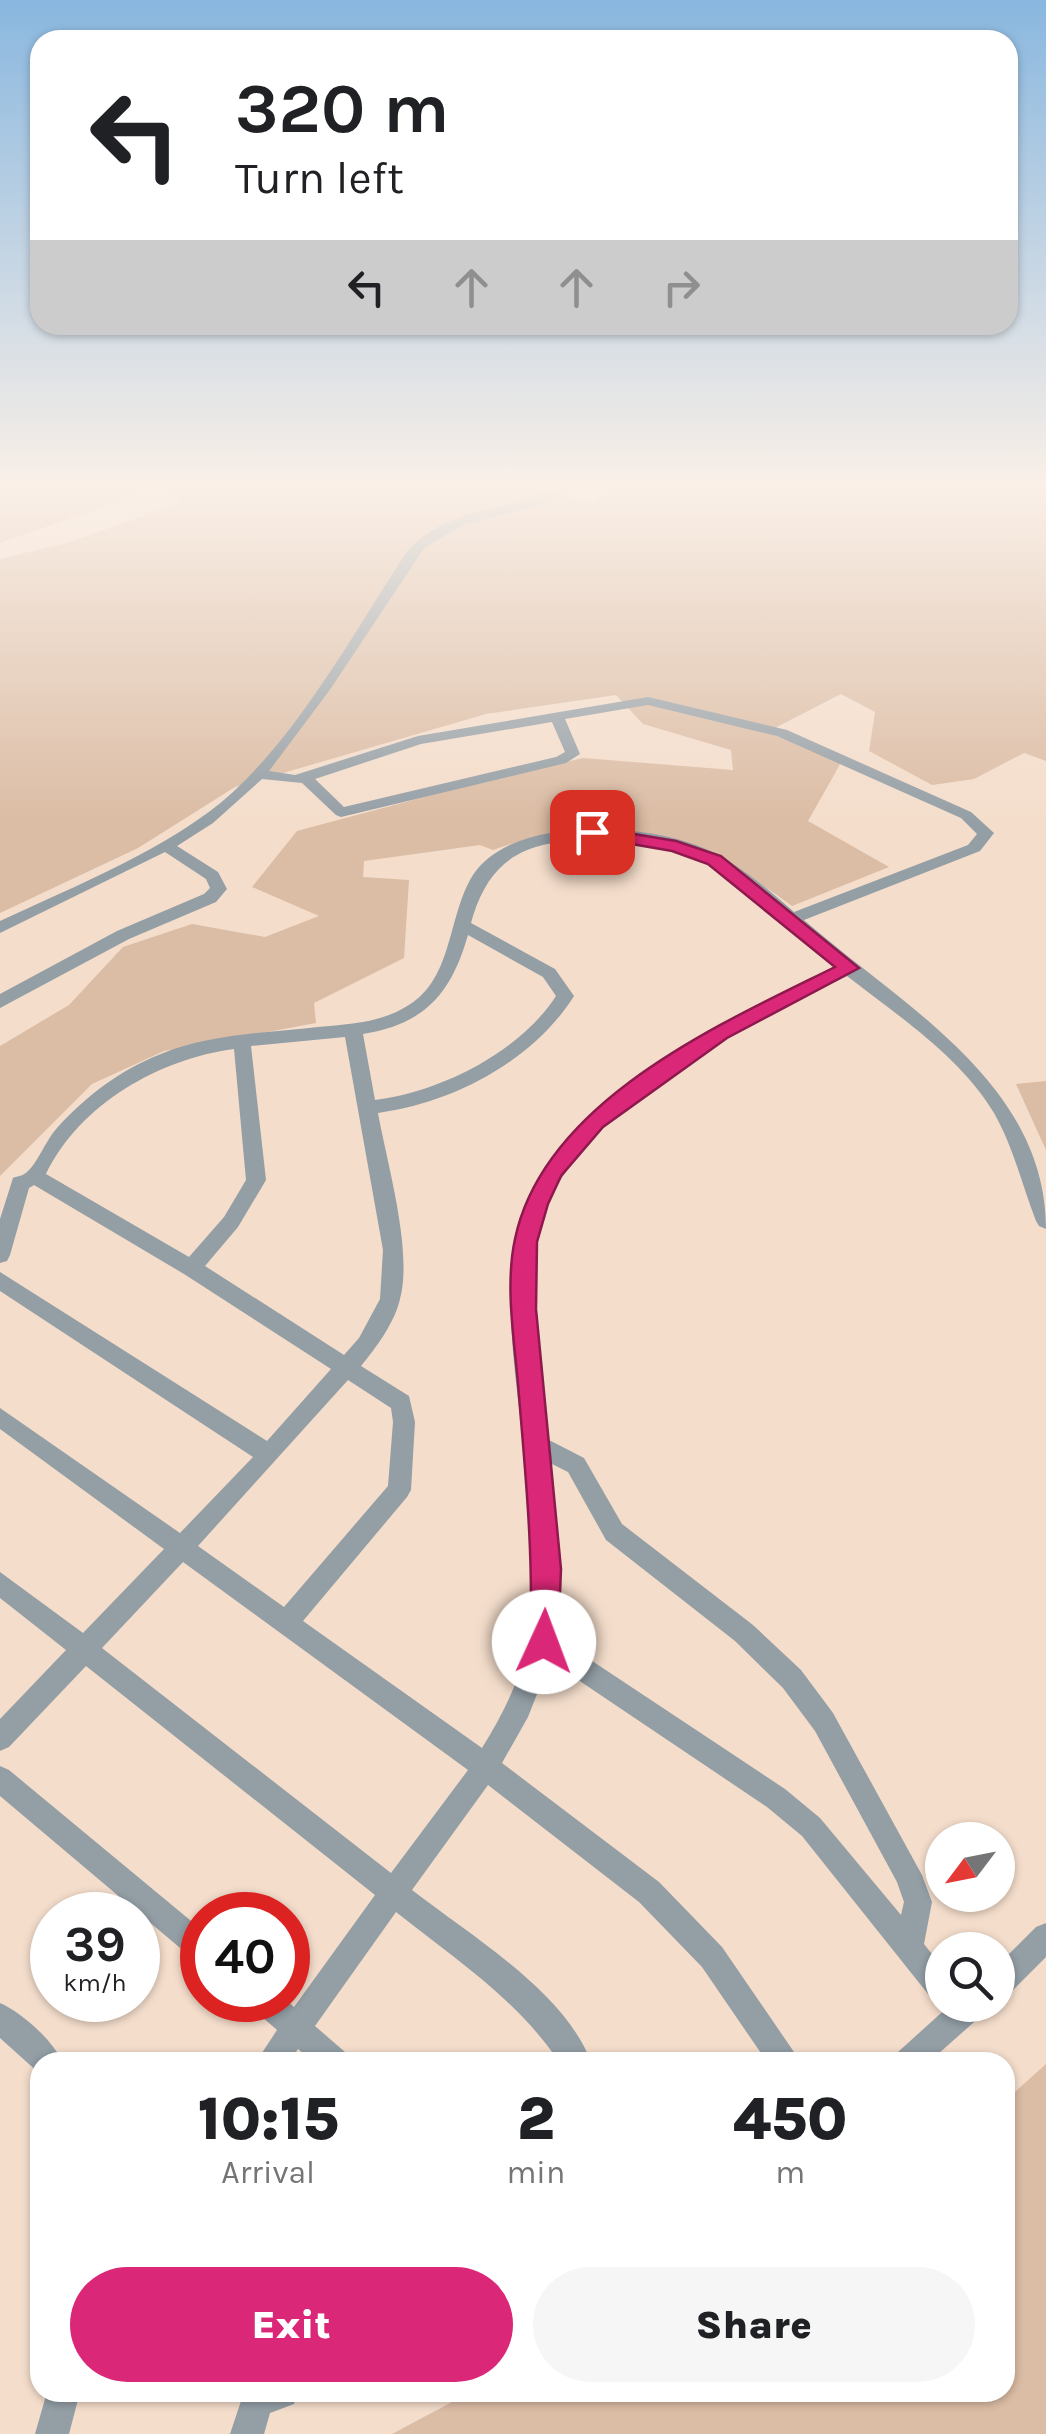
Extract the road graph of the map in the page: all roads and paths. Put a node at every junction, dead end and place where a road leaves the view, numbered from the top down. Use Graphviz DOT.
graph roads {
  1 [pos="386,598"];
  2 [pos="556,715"];
  3 [pos="259,774"];
  4 [pos="305,777"];
  5 [pos="164,844"];
  6 [pos="790,919"];
  7 [pos="464,926"];
  8 [pos="0,928"];
  9 [pos="849,968"];
  10 [pos="0,1002"];
  11 [pos="354,1029"];
  12 [pos="242,1043"];
  13 [pos="368,1106"];
  14 [pos="36,1177"];
  15 [pos="1046,1221"];
  16 [pos="0,1255"];
  17 [pos="191,1268"];
  18 [pos="0,1280"];
  19 [pos="346,1368"];
  20 [pos="0,1417"];
  21 [pos="537,1445"];
  22 [pos="269,1455"];
  23 [pos="182,1546"];
  24 [pos="0,1583"];
  25 [pos="287,1622"];
  26 [pos="544,1642"];
  27 [pos="83,1648"];
  28 [pos="0,1738"];
  29 [pos="486,1767"];
  30 [pos="0,1779"];
  31 [pos="395,1891"];
  32 [pos="180,1930"];
  33 [pos="1046,1937"];
  34 [pos="909,1948"];
  35 [pos="925,1968"];
  36 [pos="1015,1968"];
  37 [pos="0,2018"];
  38 [pos="291,2022"];
  39 [pos="946,2022"];
  40 [pos="297,2027"];
  41 [pos="36,2052"];
  42 [pos="278,2052"];
  43 [pos="325,2052"];
  44 [pos="569,2052"];
  45 [pos="778,2052"];
  46 [pos="918,2052"];
  47 [pos="61,2402"];
  48 [pos="52,2434"];
  1 -- 3 [label="street"];
  2 -- 4 [label="street"];
  2 -- 4 [label="street"];
  2 -- 6 [label="street"];
  3 -- 4 [label="street"];
  3 -- 5 [label="street"];
  5 -- 8 [label="street"];
  5 -- 10 [label="street"];
  6 -- 7 [label="street"];
  6 -- 9 [label="street"];
  7 -- 11 [label="street"];
  7 -- 13 [label="street"];
  9 -- 15 [label="street"];
  9 -- 21 [label="street"];
  11 -- 12 [label="street"];
  11 -- 13 [label="street"];
  12 -- 14 [label="street"];
  12 -- 17 [label="street"];
  13 -- 19 [label="street"];
  14 -- 16 [label="street"];
  14 -- 17 [label="street"];
  17 -- 19 [label="street"];
  18 -- 22 [label="street"];
  19 -- 22 [label="street"];
  19 -- 25 [label="street"];
  20 -- 23 [label="street"];
  21 -- 26 [label="street"];
  21 -- 34 [label="street"];
  22 -- 23 [label="street"];
  23 -- 25 [label="street"];
  23 -- 27 [label="street"];
  24 -- 27 [label="street"];
  25 -- 29 [label="street"];
  26 -- 29 [label="street"];
  26 -- 34 [label="street"];
  27 -- 28 [label="street"];
  27 -- 31 [label="street"];
  29 -- 31 [label="street"];
  29 -- 45 [label="street"];
  30 -- 32 [label="street"];
  31 -- 40 [label="street"];
  31 -- 44 [label="street"];
  33 -- 36 [label="street"];
  34 -- 35 [label="street"];
  37 -- 41 [label="street"];
  38 -- 40 [label="street"];
  39 -- 46 [label="street"];
  40 -- 42 [label="street"];
  40 -- 43 [label="street"];
  47 -- 48 [label="street"];
}
